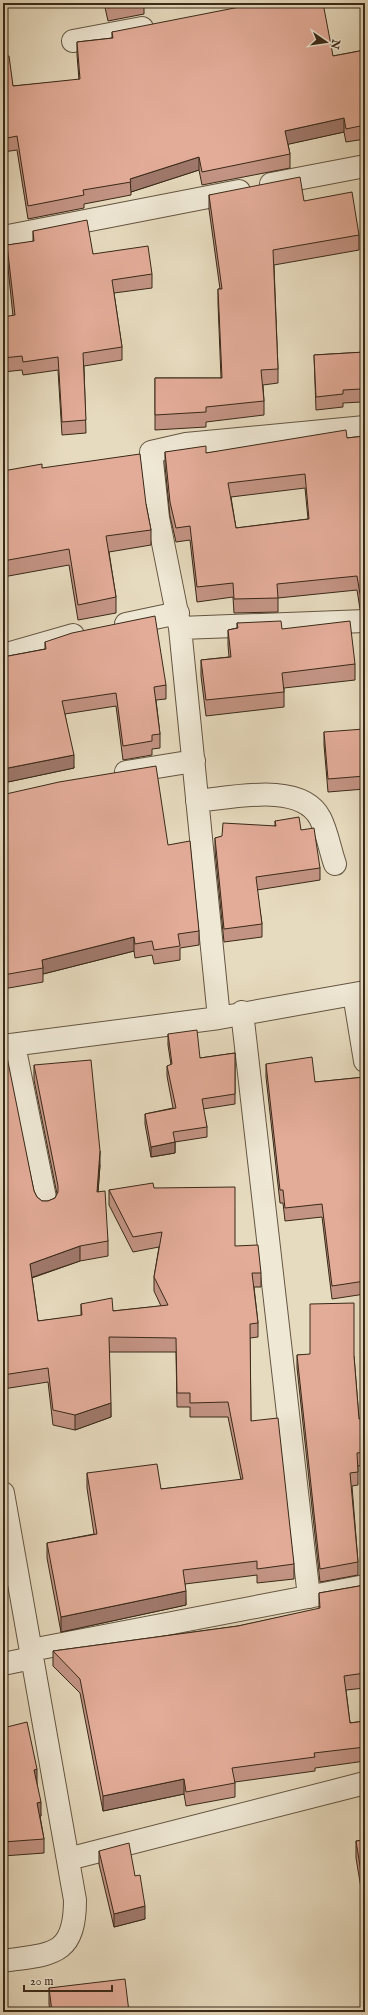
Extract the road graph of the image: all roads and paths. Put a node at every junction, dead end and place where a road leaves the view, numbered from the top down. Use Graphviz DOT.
graph roads {
  1 [pos="165,23"];
  2 [pos="73,41"];
  3 [pos="365,166"];
  4 [pos="3,237"];
  5 [pos="365,427"];
  6 [pos="179,621"];
  7 [pos="365,621"];
  8 [pos="3,655"];
  9 [pos="194,761"];
  10 [pos="103,776"];
  11 [pos="198,801"];
  12 [pos="335,864"];
  13 [pos="359,993"];
  14 [pos="242,1012"];
  15 [pos="219,1018"];
  16 [pos="8,1045"];
  17 [pos="365,1061"];
  18 [pos="46,1203"];
  19 [pos="3,1492"];
  20 [pos="365,1586"];
  21 [pos="309,1597"];
  22 [pos="32,1654"];
  23 [pos="3,1664"];
  24 [pos="365,1783"];
  25 [pos="68,1859"];
  26 [pos="3,1961"];
  1 -- 2 [label="street"];
  3 -- 4 [label="street"];
  5 -- 6 [label="street"];
  6 -- 7 [label="street"];
  6 -- 8 [label="street"];
  6 -- 9 [label="street"];
  9 -- 10 [label="street"];
  9 -- 11 [label="street"];
  11 -- 12 [label="street"];
  11 -- 15 [label="street"];
  13 -- 14 [label="street"];
  13 -- 17 [label="street"];
  14 -- 15 [label="street"];
  14 -- 21 [label="street"];
  15 -- 16 [label="street"];
  16 -- 18 [label="street"];
  19 -- 22 [label="street"];
  20 -- 21 [label="street"];
  21 -- 22 [label="street"];
  22 -- 23 [label="street"];
  22 -- 25 [label="street"];
  24 -- 25 [label="street"];
  25 -- 26 [label="street"];
}
